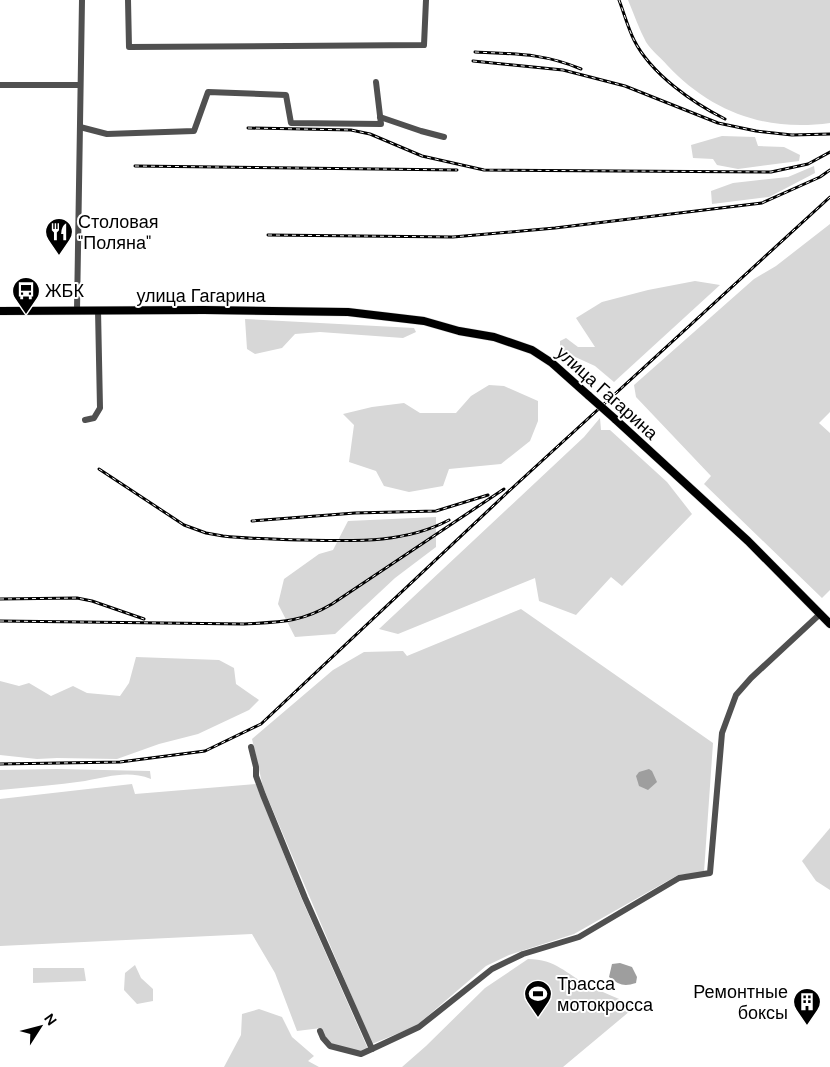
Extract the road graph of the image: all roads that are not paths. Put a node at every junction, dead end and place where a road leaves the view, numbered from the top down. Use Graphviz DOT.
graph roads {
  1 [pos="82,0"];
  2 [pos="128,0"];
  3 [pos="426,0"];
  4 [pos="376,82"];
  5 [pos="0,85"];
  6 [pos="80,85"];
  7 [pos="380,117"];
  8 [pos="80,127"];
  9 [pos="444,137"];
  10 [pos="77,310"];
  11 [pos="98,310"];
  12 [pos="0,311"];
  13 [pos="85,420"];
  14 [pos="820,614"];
  15 [pos="830,624"];
  16 [pos="250,747"];
  17 [pos="320,1031"];
  18 [pos="372,1049"];
  1 -- 6 [label="street"];
  2 -- 3 [label="street"];
  4 -- 7 [label="street"];
  5 -- 6 [label="street"];
  6 -- 8 [label="street"];
  7 -- 8 [label="street"];
  7 -- 9 [label="street"];
  8 -- 10 [label="street"];
  10 -- 11 [label="main road, улица Гагарина"];
  10 -- 12 [label="main road, улица Гагарина"];
  11 -- 13 [label="street"];
  11 -- 14 [label="main road, улица Гагарина, bridge"];
  14 -- 15 [label="main road, улица Гагарина"];
  14 -- 18 [label="street"];
  16 -- 18 [label="street"];
  17 -- 18 [label="street"];
}
